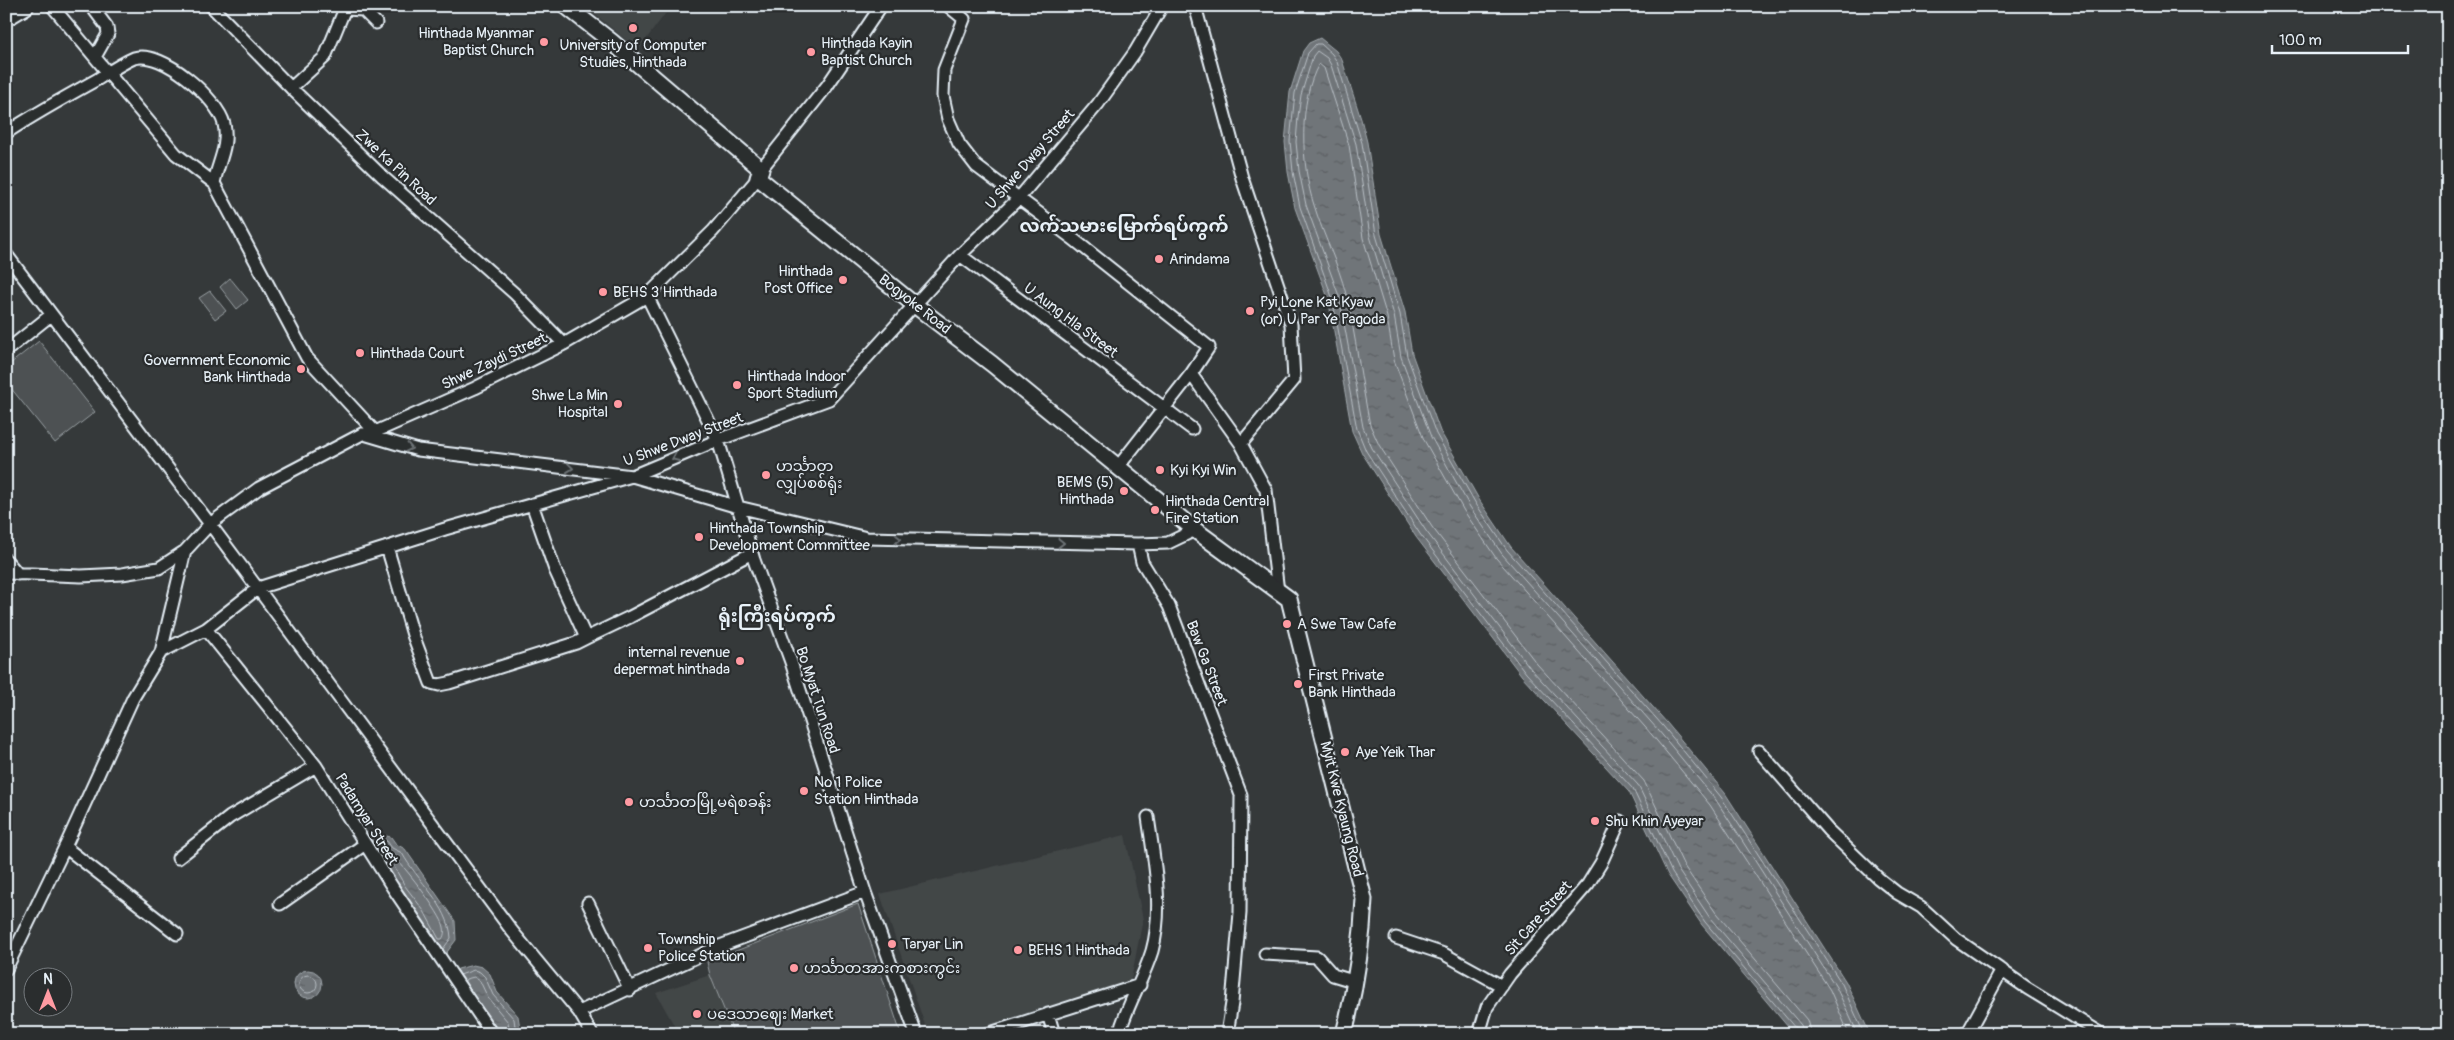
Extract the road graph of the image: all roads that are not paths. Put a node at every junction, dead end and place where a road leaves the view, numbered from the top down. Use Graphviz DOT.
graph roads {
  1 [pos="26,6"];
  2 [pos="52,6"];
  3 [pos="94,6"];
  4 [pos="212,6"];
  5 [pos="566,6"];
  6 [pos="881,6"];
  7 [pos="948,6"];
  8 [pos="1162,6"];
  9 [pos="1195,6"];
  10 [pos="346,8"];
  11 [pos="6,18"];
  12 [pos="376,23"];
  13 [pos="95,56"];
  14 [pos="109,72"];
  15 [pos="291,88"];
  16 [pos="6,133"];
  17 [pos="759,174"];
  18 [pos="214,183"];
  19 [pos="1019,198"];
  20 [pos="6,254"];
  21 [pos="960,255"];
  22 [pos="647,296"];
  23 [pos="916,306"];
  24 [pos="51,314"];
  25 [pos="564,344"];
  26 [pos="6,351"];
  27 [pos="1190,374"];
  28 [pos="1163,409"];
  29 [pos="1192,430"];
  30 [pos="375,432"];
  31 [pos="362,434"];
  32 [pos="718,440"];
  33 [pos="386,442"];
  34 [pos="1241,444"];
  35 [pos="1118,467"];
  36 [pos="632,476"];
  37 [pos="532,504"];
  38 [pos="738,508"];
  39 [pos="210,524"];
  40 [pos="1195,530"];
  41 [pos="1138,544"];
  42 [pos="387,547"];
  43 [pos="185,551"];
  44 [pos="752,553"];
  45 [pos="6,560"];
  46 [pos="10,575"];
  47 [pos="258,588"];
  48 [pos="1278,592"];
  49 [pos="206,629"];
  50 [pos="586,638"];
  51 [pos="160,652"];
  52 [pos="1759,751"];
  53 [pos="316,766"];
  54 [pos="1148,817"];
  55 [pos="1620,821"];
  56 [pos="365,844"];
  57 [pos="65,847"];
  58 [pos="178,858"];
  59 [pos="865,892"];
  60 [pos="588,903"];
  61 [pos="280,904"];
  62 [pos="177,934"];
  63 [pos="1396,938"];
  64 [pos="1265,954"];
  65 [pos="6,970"];
  66 [pos="2002,970"];
  67 [pos="1356,982"];
  68 [pos="1140,985"];
  69 [pos="1502,986"];
  70 [pos="630,990"];
  71 [pos="579,1012"];
  72 [pos="1048,1014"];
  73 [pos="492,1034"];
  74 [pos="592,1034"];
  75 [pos="916,1034"];
  76 [pos="989,1034"];
  77 [pos="1054,1034"];
  78 [pos="1119,1034"];
  79 [pos="1227,1034"];
  80 [pos="1344,1034"];
  81 [pos="1479,1034"];
  82 [pos="1967,1034"];
  83 [pos="2102,1034"];
  1 -- 11 [label="main road"];
  2 -- 13 [label="street"];
  3 -- 13 [label="street"];
  4 -- 15 [label="street, Zwe Ka Pin Road"];
  5 -- 17 [label="main road, Bogyoke Road"];
  6 -- 17 [label="street, Shwe Zaydi Street"];
  7 -- 19 [label="street"];
  8 -- 19 [label="street, U Shwe Dway Street"];
  9 -- 34 [label="street"];
  10 -- 12 [label="street"];
  10 -- 15 [label="street"];
  13 -- 14 [label="street"];
  14 -- 16 [label="street"];
  14 -- 18 [label="street"];
  14 -- 18 [label="street"];
  15 -- 25 [label="street, Zwe Ka Pin Road"];
  17 -- 22 [label="street, Shwe Zaydi Street"];
  17 -- 23 [label="main road, Bogyoke Road"];
  18 -- 30 [label="street"];
  19 -- 21 [label="street, U Shwe Dway Street"];
  19 -- 27 [label="street"];
  20 -- 24 [label="street"];
  21 -- 23 [label="street, U Shwe Dway Street"];
  21 -- 28 [label="street, U Aung Hla Street"];
  22 -- 25 [label="street, Shwe Zaydi Street"];
  22 -- 32 [label="street, Bo Myat Tun Road"];
  23 -- 32 [label="street, U Shwe Dway Street"];
  23 -- 35 [label="main road, Bogyoke Road"];
  24 -- 26 [label="street"];
  24 -- 39 [label="street"];
  25 -- 30 [label="street, Shwe Zaydi Street"];
  27 -- 28 [label="street"];
  27 -- 34 [label="street"];
  28 -- 29 [label="street, U Aung Hla Street"];
  28 -- 35 [label="street"];
  30 -- 31 [label="street, Shwe Zaydi Street"];
  30 -- 33 [label="street"];
  31 -- 33 [label="street"];
  31 -- 39 [label="street, Shwe Zaydi Street"];
  32 -- 36 [label="street, U Shwe Dway Street, one-way"];
  32 -- 38 [label="street, Bo Myat Tun Road"];
  33 -- 36 [label="street, one-way"];
  34 -- 48 [label="street"];
  35 -- 40 [label="main road, Bogyoke Road"];
  36 -- 37 [label="street, U Shwe Dway Street"];
  36 -- 38 [label="street"];
  37 -- 42 [label="street, U Shwe Dway Street"];
  37 -- 50 [label="street"];
  38 -- 41 [label="street, one-way"];
  38 -- 44 [label="street, Bo Myat Tun Road"];
  39 -- 43 [label="street, Shwe Zaydi Street"];
  39 -- 47 [label="street"];
  40 -- 41 [label="street"];
  40 -- 48 [label="main road, Bogyoke Road"];
  41 -- 79 [label="street, Baw Ga Street"];
  42 -- 47 [label="street, U Shwe Dway Street"];
  42 -- 50 [label="street"];
  43 -- 46 [label="street"];
  43 -- 51 [label="street"];
  44 -- 50 [label="street"];
  44 -- 59 [label="street, Bo Myat Tun Road"];
  45 -- 46 [label="street"];
  47 -- 49 [label="street, U Shwe Dway Street"];
  47 -- 71 [label="street"];
  48 -- 67 [label="main road, Myit Kwe Kyaung Road"];
  49 -- 51 [label="street, U Shwe Dway Street"];
  49 -- 53 [label="street, Padamyar Street"];
  51 -- 57 [label="street"];
  52 -- 66 [label="street"];
  53 -- 56 [label="street, Padamyar Street"];
  53 -- 58 [label="street"];
  54 -- 68 [label="street"];
  55 -- 69 [label="street, Sit Care Street"];
  56 -- 61 [label="street"];
  56 -- 73 [label="street, Padamyar Street"];
  57 -- 62 [label="street"];
  57 -- 65 [label="street"];
  59 -- 70 [label="street"];
  59 -- 75 [label="street, Bo Myat Tun Road"];
  60 -- 70 [label="street"];
  63 -- 69 [label="street"];
  64 -- 67 [label="street"];
  66 -- 82 [label="street"];
  66 -- 83 [label="street"];
  67 -- 80 [label="main road, Myit Kwe Kyaung Road"];
  68 -- 72 [label="street"];
  68 -- 78 [label="street"];
  69 -- 81 [label="street, Sit Care Street"];
  70 -- 71 [label="street"];
  71 -- 74 [label="street"];
  72 -- 76 [label="street"];
  72 -- 77 [label="street"];
}
